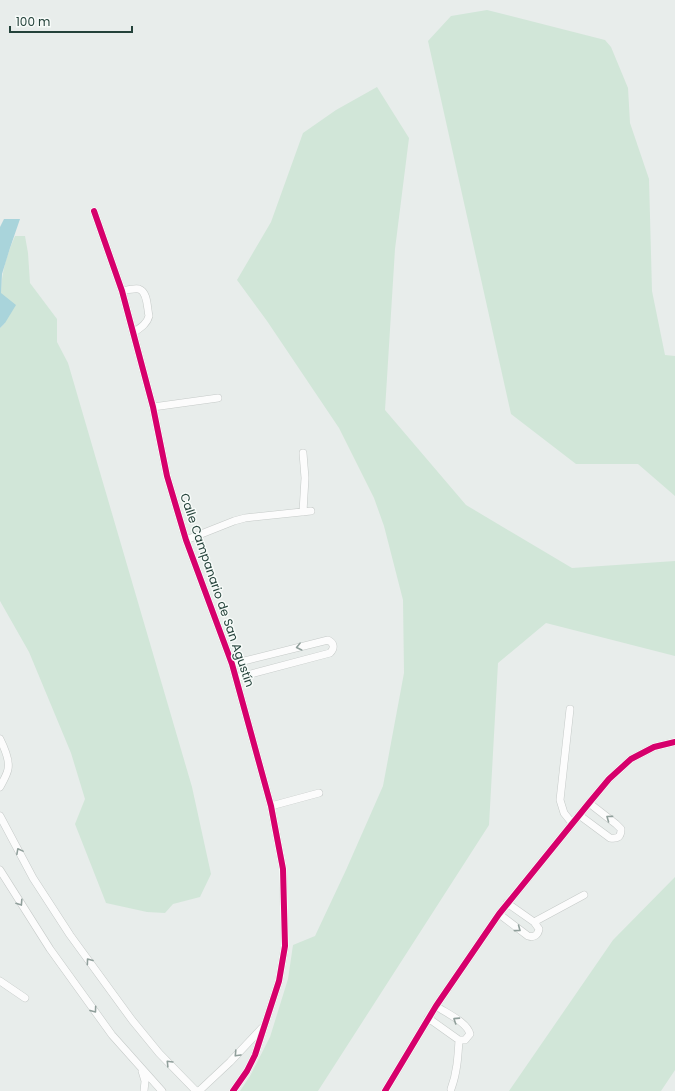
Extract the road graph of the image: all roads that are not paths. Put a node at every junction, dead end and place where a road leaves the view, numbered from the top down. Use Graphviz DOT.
graph roads {
  1 [pos="94,211"];
  2 [pos="122,291"];
  3 [pos="133,332"];
  4 [pos="218,398"];
  5 [pos="153,407"];
  6 [pos="303,453"];
  7 [pos="311,511"];
  8 [pos="303,512"];
  9 [pos="186,540"];
  10 [pos="232,664"];
  11 [pos="236,678"];
  12 [pos="570,709"];
  13 [pos="0,738"];
  14 [pos="675,742"];
  15 [pos="0,787"];
  16 [pos="319,793"];
  17 [pos="589,803"];
  18 [pos="271,806"];
  19 [pos="579,815"];
  20 [pos="0,816"];
  21 [pos="572,823"];
  22 [pos="0,870"];
  23 [pos="584,895"];
  24 [pos="507,903"];
  25 [pos="499,914"];
  26 [pos="534,922"];
  27 [pos="0,981"];
  28 [pos="25,998"];
  29 [pos="436,1006"];
  30 [pos="428,1018"];
  31 [pos="264,1026"];
  32 [pos="459,1040"];
  33 [pos="141,1069"];
  34 [pos="451,1089"];
  35 [pos="144,1091"];
  36 [pos="162,1091"];
  37 [pos="196,1091"];
  38 [pos="199,1091"];
  39 [pos="233,1091"];
  40 [pos="384,1091"];
  1 -- 2 [label="street, Calle Campanario de San Agustín"];
  2 -- 3 [label="street, Calle Campanario de San Agustín"];
  2 -- 3 [label="street"];
  3 -- 5 [label="street, Calle Campanario de San Agustín"];
  4 -- 5 [label="street"];
  5 -- 9 [label="street, Calle Campanario de San Agustín"];
  6 -- 8 [label="street"];
  7 -- 8 [label="street"];
  8 -- 9 [label="street"];
  9 -- 10 [label="street, Calle Campanario de San Agustín"];
  10 -- 11 [label="street, Calle Campanario de San Agustín"];
  11 -- 10 [label="street, one-way"];
  11 -- 18 [label="street, Calle Campanario de San Agustín"];
  12 -- 21 [label="street"];
  13 -- 15 [label="street"];
  14 -- 17 [label="street"];
  16 -- 18 [label="street"];
  17 -- 19 [label="street"];
  19 -- 17 [label="street, one-way"];
  18 -- 31 [label="street, Calle Campanario de San Agustín"];
  19 -- 21 [label="street"];
  37 -- 20 [label="street, one-way"];
  21 -- 24 [label="street"];
  22 -- 33 [label="street, one-way"];
  23 -- 26 [label="street"];
  24 -- 25 [label="street"];
  24 -- 26 [label="street"];
  25 -- 26 [label="street, one-way"];
  25 -- 29 [label="street"];
  27 -- 28 [label="street"];
  29 -- 30 [label="street"];
  32 -- 29 [label="street, one-way"];
  30 -- 32 [label="street"];
  30 -- 40 [label="street"];
  31 -- 38 [label="street, Calle Campanario de San Agustín, one-way"];
  31 -- 39 [label="street, Calle Campanario de San Agustín"];
  32 -- 34 [label="street"];
  33 -- 35 [label="street"];
  33 -- 36 [label="street"];
}
